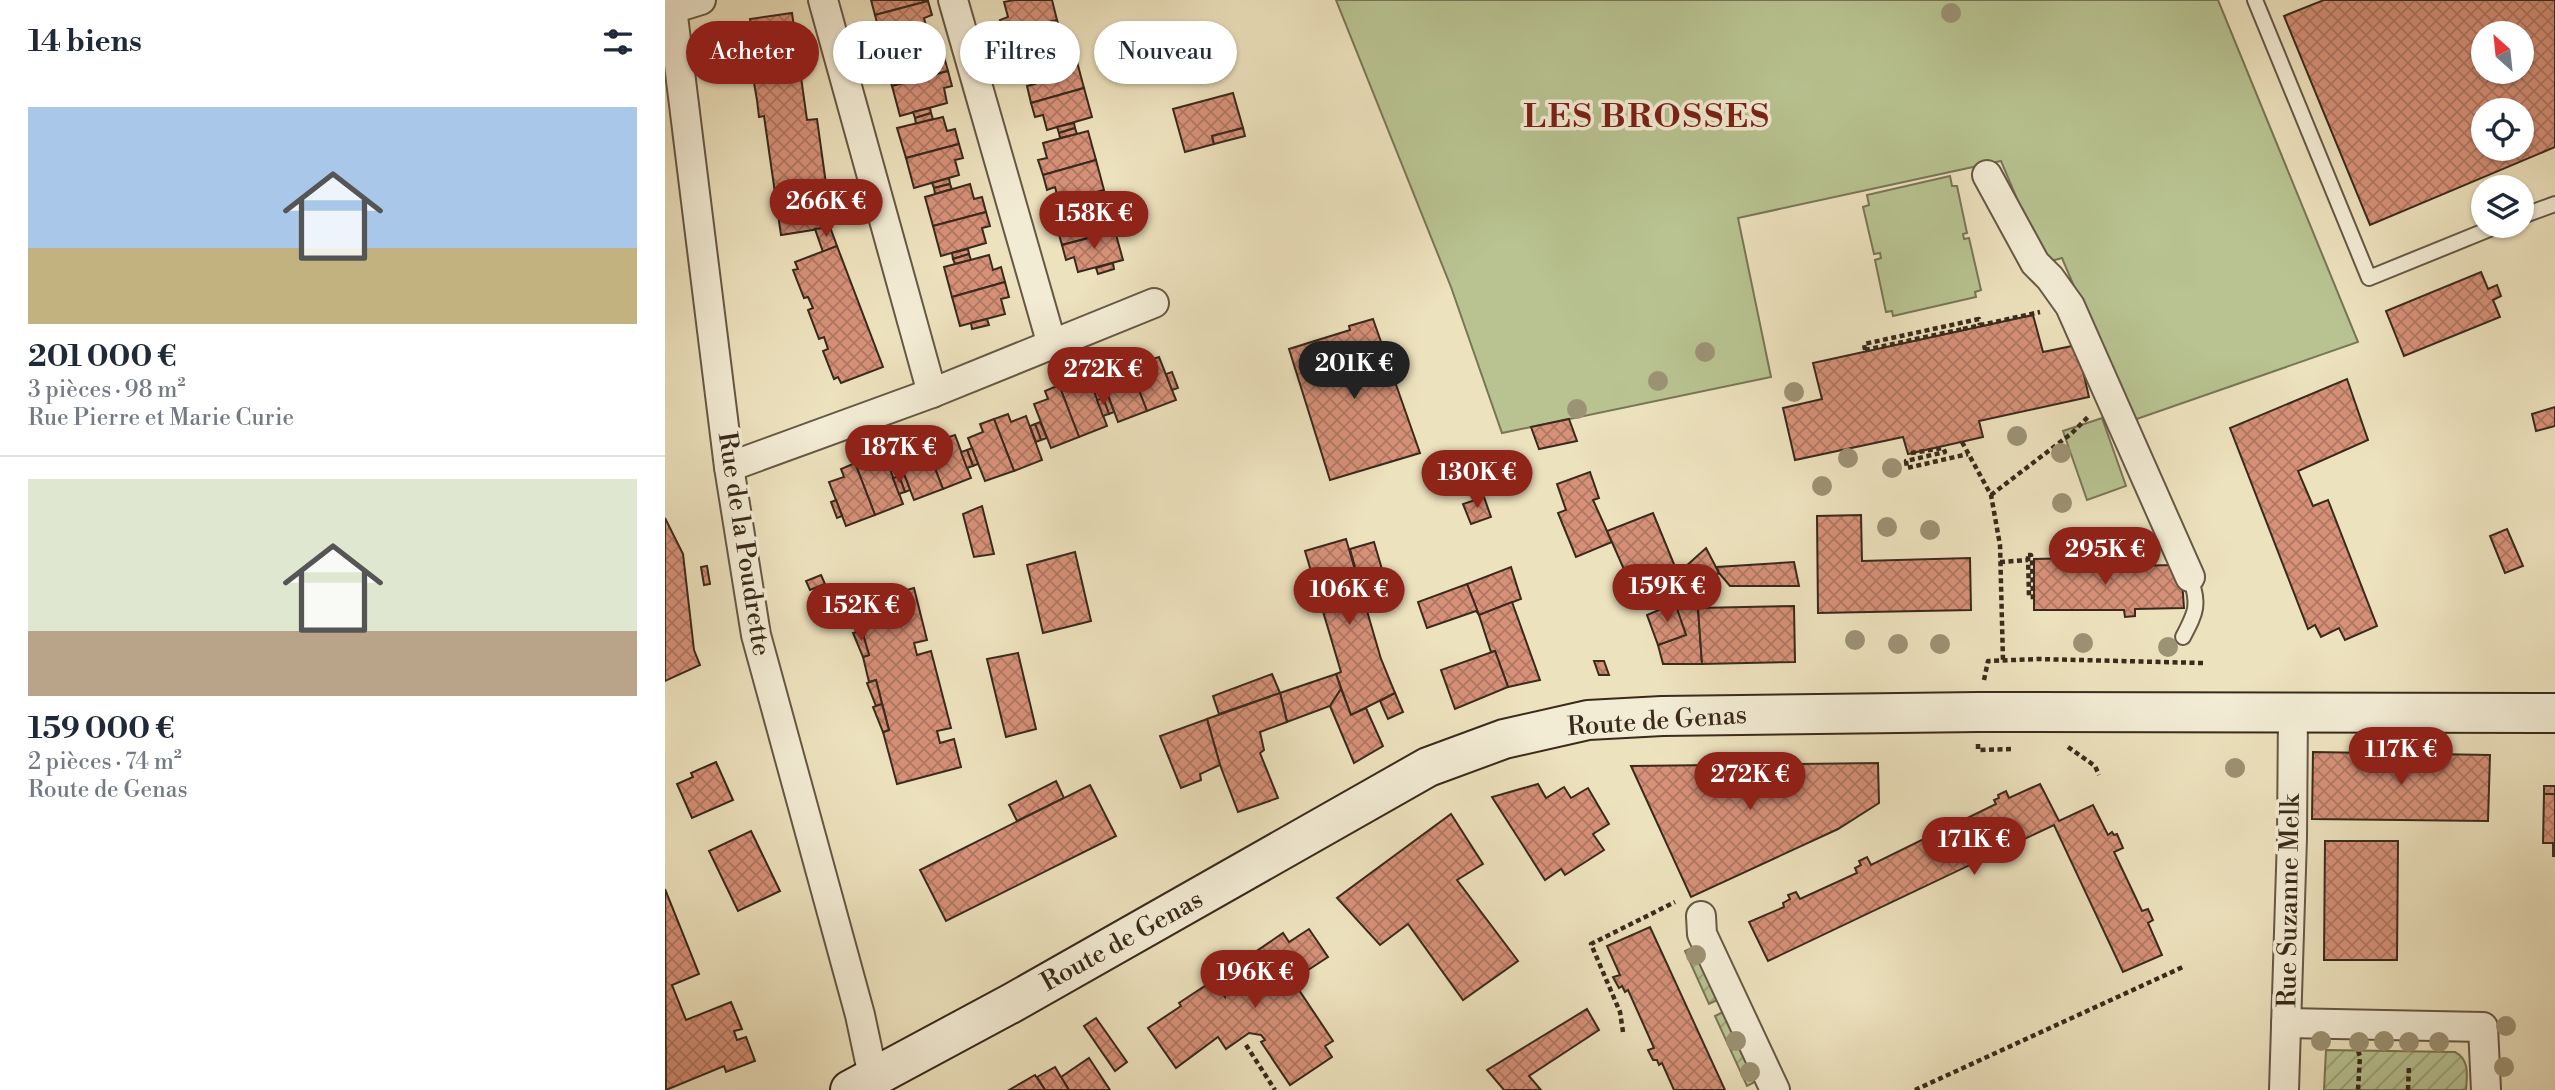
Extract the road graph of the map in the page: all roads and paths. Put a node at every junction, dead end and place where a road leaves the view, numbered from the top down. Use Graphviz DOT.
graph roads {
  1 [pos="701,0"];
  2 [pos="823,0"];
  3 [pos="953,0"];
  4 [pos="2255,0"];
  5 [pos="669,6"];
  6 [pos="1987,175"];
  7 [pos="2555,204"];
  8 [pos="2534,212"];
  9 [pos="2471,237"];
  10 [pos="1154,303"];
  11 [pos="2070,306"];
  12 [pos="1980,325"];
  13 [pos="1052,345"];
  14 [pos="932,393"];
  15 [pos="2091,414"];
  16 [pos="1962,442"];
  17 [pos="1911,453"];
  18 [pos="1968,454"];
  19 [pos="729,467"];
  20 [pos="1991,495"];
  21 [pos="2028,560"];
  22 [pos="2000,562"];
  23 [pos="2190,577"];
  24 [pos="2183,637"];
  25 [pos="1988,661"];
  26 [pos="2003,661"];
  27 [pos="2203,663"];
  28 [pos="2293,712"];
  29 [pos="2555,713"];
  30 [pos="1675,902"];
  31 [pos="1700,916"];
  32 [pos="2185,965"];
  33 [pos="2286,1023"];
  34 [pos="1623,1032"];
  35 [pos="1246,1045"];
  36 [pos="2357,1050"];
  37 [pos="2409,1065"];
  38 [pos="870,1087"];
  39 [pos="1275,1090"];
  40 [pos="1775,1090"];
  41 [pos="1915,1090"];
  42 [pos="2284,1090"];
  43 [pos="2358,1090"];
  44 [pos="2408,1090"];
  45 [pos="2486,1090"];
  1 -- 5 [label="street"];
  2 -- 14 [label="street"];
  3 -- 13 [label="street"];
  4 -- 9 [label="lane"];
  5 -- 19 [label="street, Rue de la Poudrette"];
  6 -- 11 [label="street"];
  7 -- 8 [label="lane"];
  10 -- 13 [label="street"];
  11 -- 12 [label="path"];
  11 -- 23 [label="street"];
  12 -- 12 [label="path"];
  13 -- 14 [label="street"];
  14 -- 19 [label="street"];
  15 -- 20 [label="path"];
  16 -- 18 [label="path"];
  17 -- 18 [label="path"];
  18 -- 20 [label="path"];
  19 -- 38 [label="street, Rue de la Poudrette"];
  20 -- 22 [label="path"];
  21 -- 21 [label="path"];
  21 -- 22 [label="path"];
  22 -- 26 [label="path"];
  23 -- 24 [label="lane"];
  25 -- 26 [label="path"];
  26 -- 27 [label="path"];
  28 -- 29 [label="main road, Route de Genas"];
  28 -- 33 [label="street, Rue Suzanne Melk"];
  28 -- 38 [label="main road, Route de Genas"];
  30 -- 34 [label="path"];
  31 -- 40 [label="street"];
  32 -- 41 [label="path"];
  33 -- 42 [label="street, Rue Suzanne Melk"];
  33 -- 45 [label="street"];
  35 -- 39 [label="path"];
  36 -- 43 [label="path"];
  37 -- 44 [label="path"];
}
